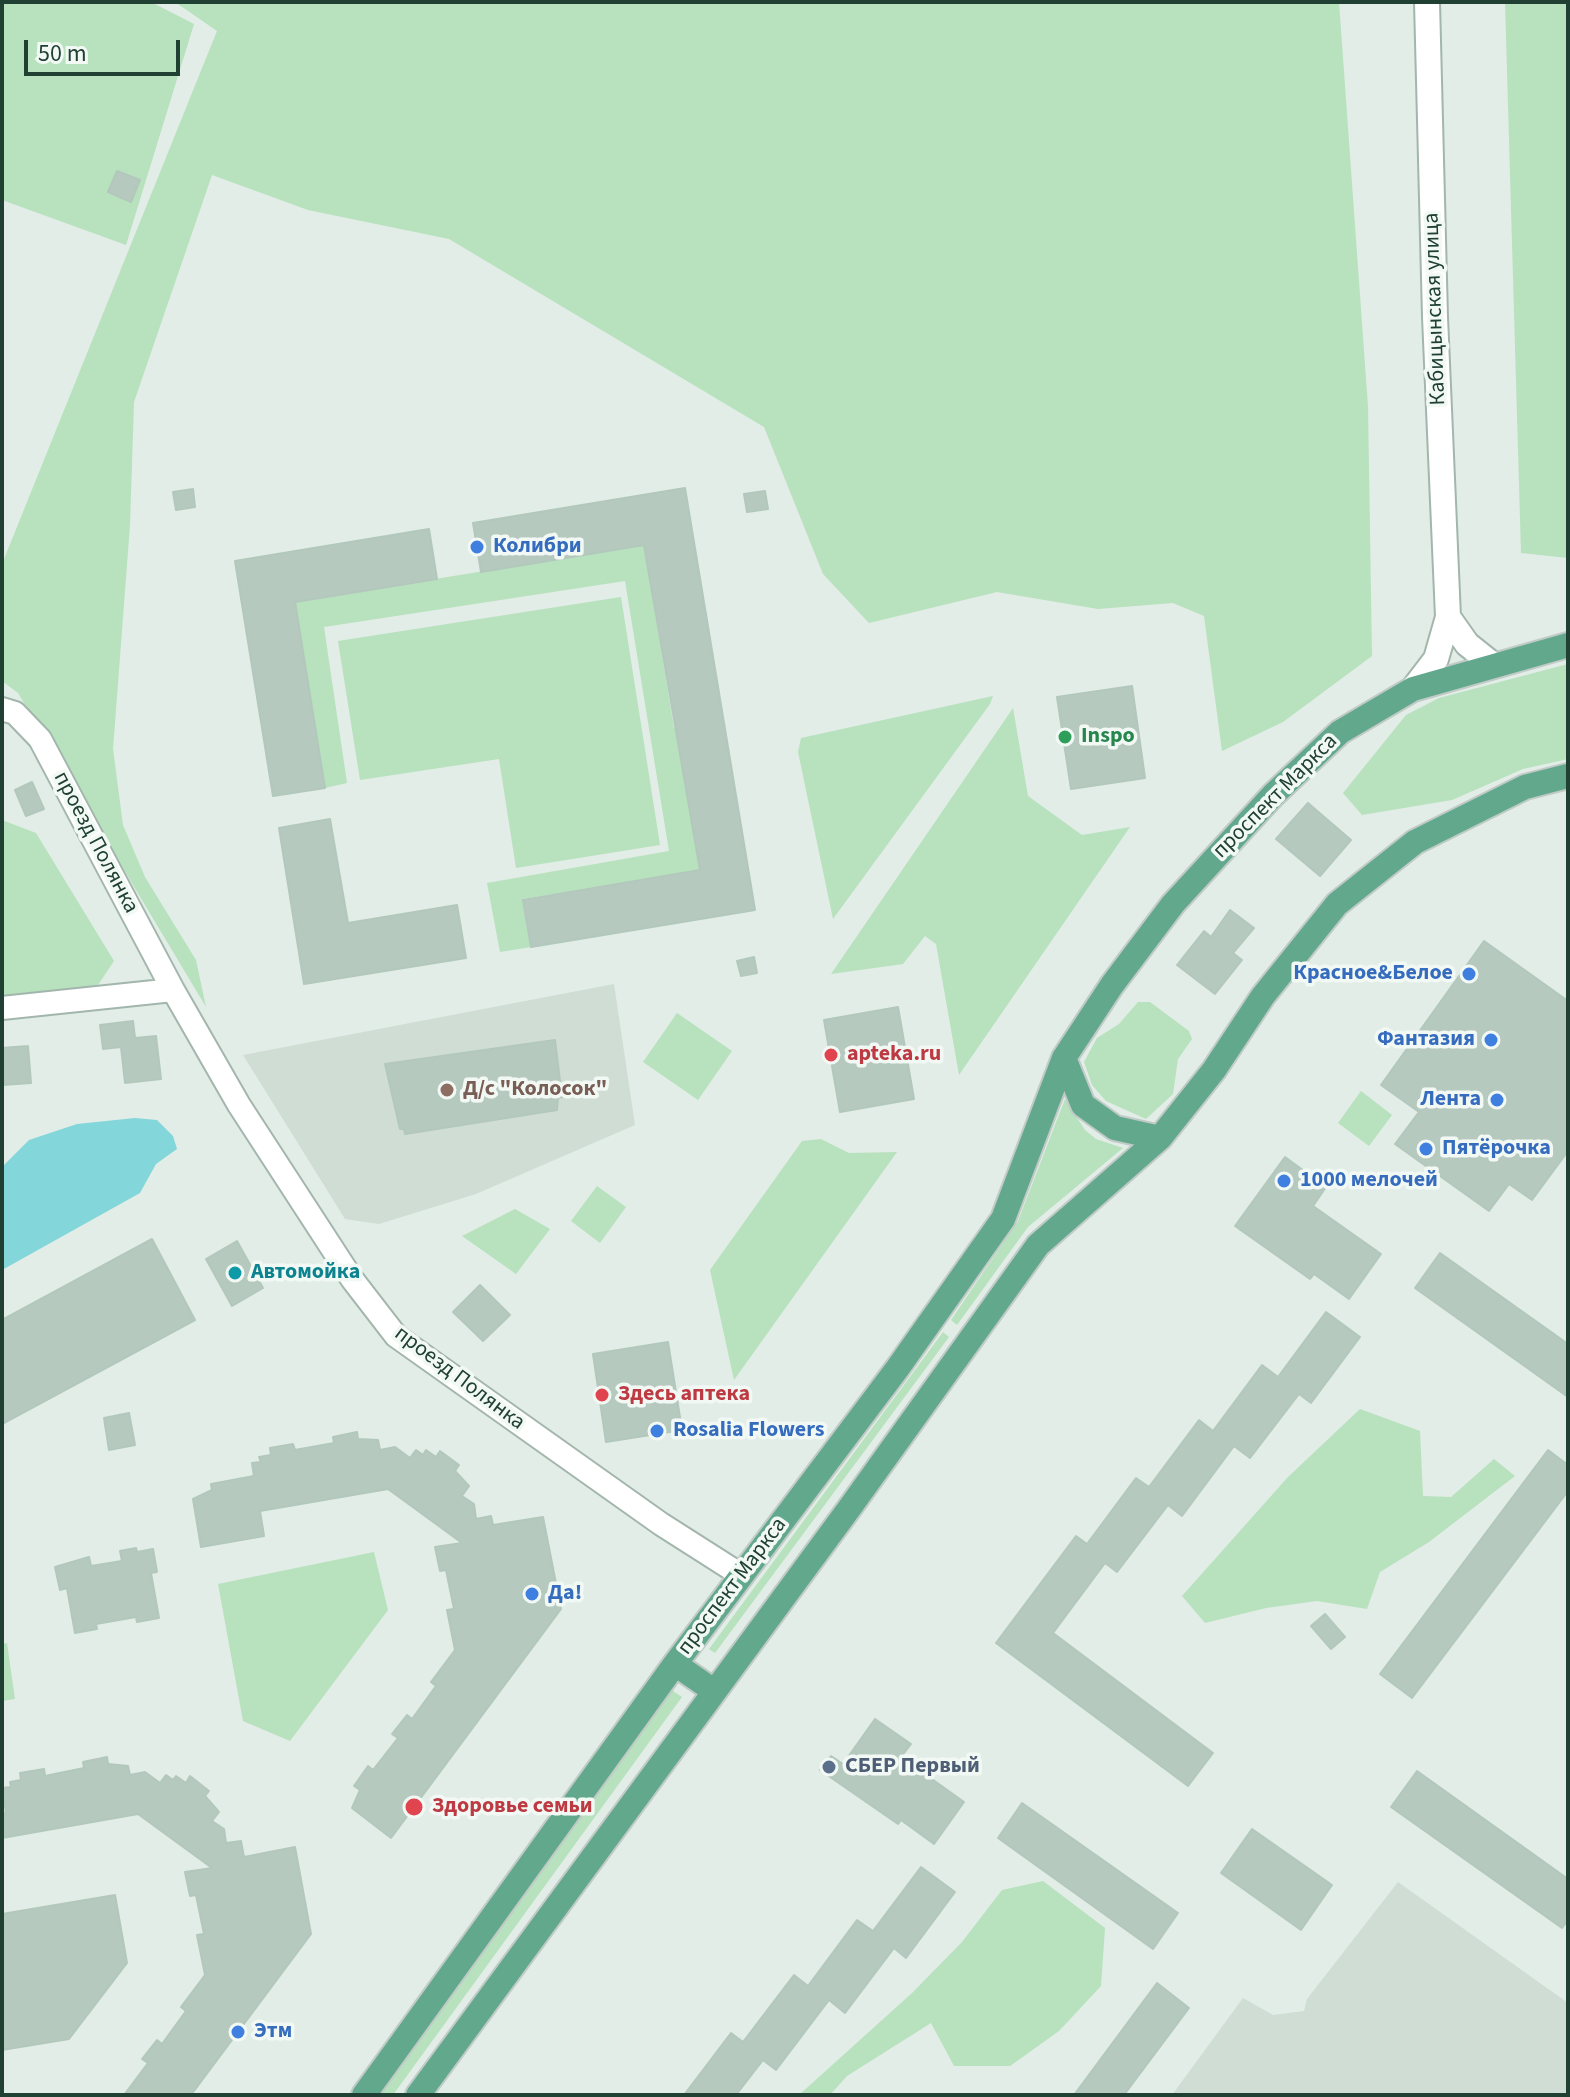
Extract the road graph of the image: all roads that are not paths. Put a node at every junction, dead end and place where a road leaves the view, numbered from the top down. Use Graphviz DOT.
graph roads {
  1 [pos="1427,2"];
  2 [pos="1448,617"];
  3 [pos="1568,645"];
  4 [pos="1492,664"];
  5 [pos="1413,689"];
  6 [pos="2,709"];
  7 [pos="1568,776"];
  8 [pos="173,990"];
  9 [pos="2,1008"];
  10 [pos="1064,1058"];
  11 [pos="1160,1138"];
  12 [pos="741,1575"];
  13 [pos="675,1664"];
  14 [pos="714,1691"];
  15 [pos="419,2020"];
  16 [pos="453,2046"];
  17 [pos="364,2095"];
  18 [pos="418,2095"];
  1 -- 2 [label="street, Кабицынская улица"];
  2 -- 4 [label="street"];
  2 -- 5 [label="street, Кабицынская улица"];
  3 -- 4 [label="main road, проспект Маркса"];
  4 -- 5 [label="main road, проспект Маркса"];
  5 -- 10 [label="main road, проспект Маркса"];
  6 -- 8 [label="street, проезд Полянка"];
  7 -- 11 [label="main road, проспект Маркса"];
  8 -- 9 [label="street"];
  8 -- 12 [label="street, проезд Полянка"];
  10 -- 11 [label="main road"];
  10 -- 12 [label="main road, проспект Маркса"];
  11 -- 14 [label="main road, проспект Маркса"];
  12 -- 13 [label="main road, проспект Маркса"];
  13 -- 14 [label="main road"];
  13 -- 15 [label="main road, проспект Маркса"];
  14 -- 16 [label="main road, проспект Маркса"];
  15 -- 16 [label="main road"];
  15 -- 17 [label="main road, проспект Маркса"];
  16 -- 18 [label="main road, проспект Маркса"];
}
